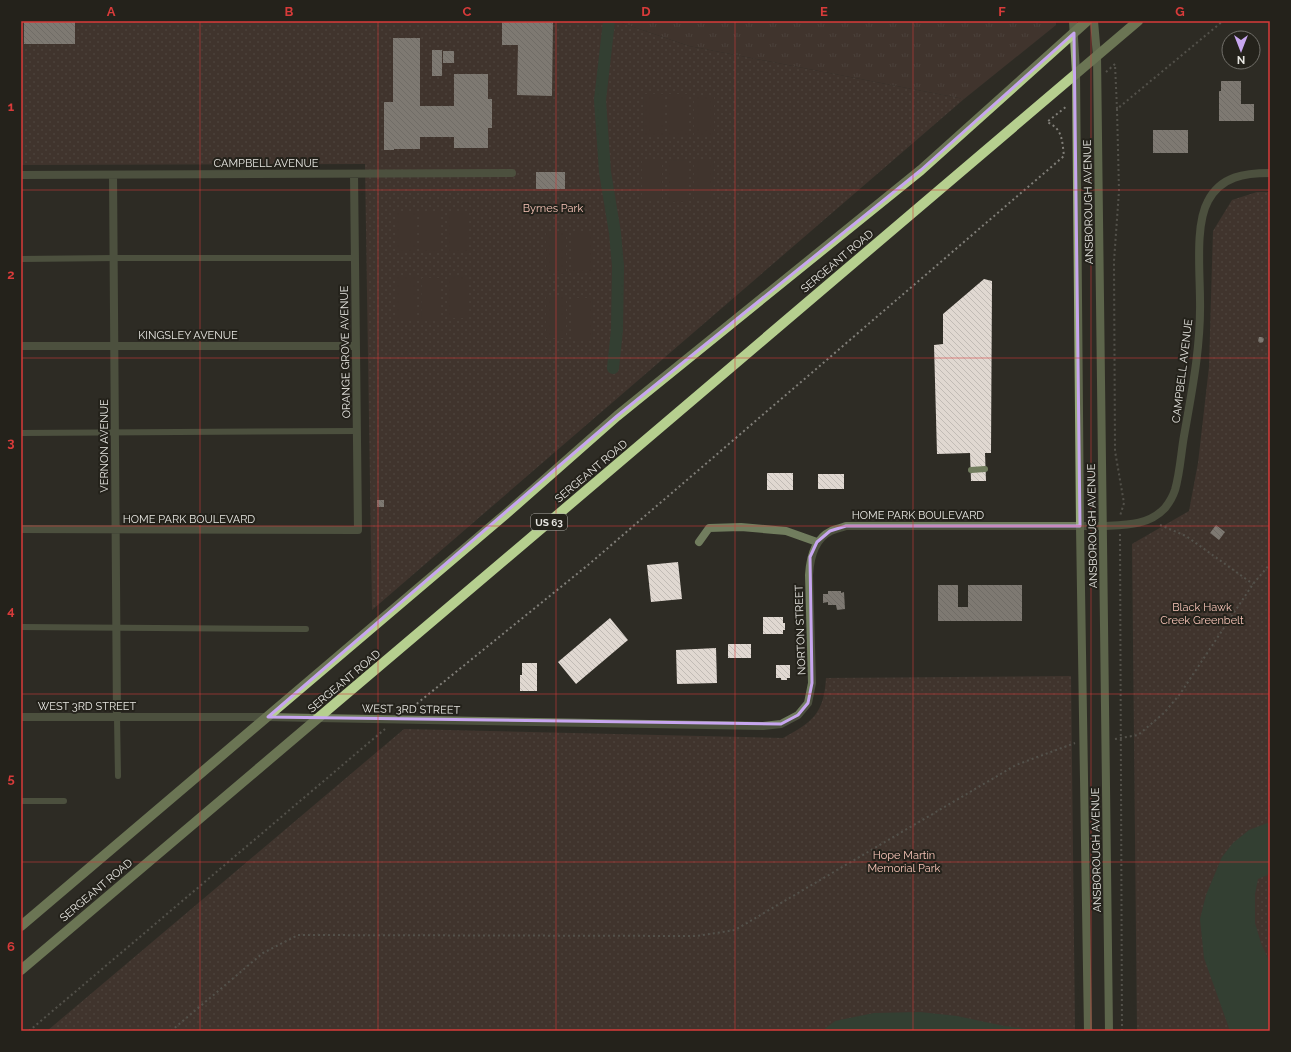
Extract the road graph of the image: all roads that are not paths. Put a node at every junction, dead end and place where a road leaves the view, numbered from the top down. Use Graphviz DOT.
graph roads {
  1 [pos="1073,21"];
  2 [pos="1087,21"];
  3 [pos="1094,21"];
  4 [pos="1138,21"];
  5 [pos="1074,33"];
  6 [pos="1097,56"];
  7 [pos="1076,73"];
  8 [pos="512,173"];
  9 [pos="1270,173"];
  10 [pos="354,174"];
  11 [pos="21,175"];
  12 [pos="114,175"];
  13 [pos="114,258"];
  14 [pos="355,258"];
  15 [pos="21,260"];
  16 [pos="21,346"];
  17 [pos="114,346"];
  18 [pos="356,346"];
  19 [pos="357,431"];
  20 [pos="21,433"];
  21 [pos="115,433"];
  22 [pos="985,469"];
  23 [pos="971,470"];
  24 [pos="1080,526"];
  25 [pos="1103,526"];
  26 [pos="21,530"];
  27 [pos="116,530"];
  28 [pos="358,530"];
  29 [pos="699,542"];
  30 [pos="818,542"];
  31 [pos="21,627"];
  32 [pos="116,627"];
  33 [pos="306,629"];
  34 [pos="798,715"];
  35 [pos="21,717"];
  36 [pos="117,717"];
  37 [pos="268,717"];
  38 [pos="318,718"];
  39 [pos="118,776"];
  40 [pos="21,801"];
  41 [pos="64,801"];
  42 [pos="21,926"];
  43 [pos="21,970"];
  44 [pos="1088,1031"];
  45 [pos="1109,1031"];
  1 -- 5 [label="main road, ANSBOROUGH AVENUE"];
  2 -- 5 [label="main road, SERGEANT ROAD"];
  3 -- 6 [label="main road, ANSBOROUGH AVENUE"];
  4 -- 6 [label="main road, SERGEANT ROAD / US 63"];
  5 -- 7 [label="main road, ANSBOROUGH AVENUE"];
  5 -- 37 [label="main road, SERGEANT ROAD"];
  6 -- 7 [label="main road, SERGEANT ROAD / US 63"];
  6 -- 25 [label="main road, ANSBOROUGH AVENUE"];
  7 -- 24 [label="main road, ANSBOROUGH AVENUE"];
  7 -- 38 [label="main road, SERGEANT ROAD / US 63"];
  8 -- 10 [label="street, CAMPBELL AVENUE"];
  9 -- 25 [label="street, CAMPBELL AVENUE"];
  10 -- 12 [label="street, CAMPBELL AVENUE"];
  10 -- 14 [label="street, ORANGE GROVE AVENUE"];
  11 -- 12 [label="street, CAMPBELL AVENUE"];
  12 -- 13 [label="street, VERNON AVENUE"];
  13 -- 14 [label="lane"];
  13 -- 15 [label="lane"];
  13 -- 17 [label="street, VERNON AVENUE"];
  14 -- 18 [label="street, ORANGE GROVE AVENUE"];
  16 -- 17 [label="street, KINGSLEY AVENUE"];
  17 -- 18 [label="street, KINGSLEY AVENUE"];
  17 -- 21 [label="street, VERNON AVENUE"];
  18 -- 19 [label="street, ORANGE GROVE AVENUE"];
  19 -- 21 [label="lane"];
  19 -- 28 [label="street, ORANGE GROVE AVENUE"];
  20 -- 21 [label="lane"];
  21 -- 27 [label="street, VERNON AVENUE"];
  22 -- 23 [label="lane"];
  24 -- 25 [label="street, CAMPBELL AVENUE"];
  24 -- 30 [label="street, HOME PARK BOULEVARD"];
  24 -- 44 [label="main road, ANSBOROUGH AVENUE"];
  25 -- 45 [label="main road, ANSBOROUGH AVENUE"];
  26 -- 27 [label="street, HOME PARK BOULEVARD"];
  27 -- 28 [label="street, HOME PARK BOULEVARD"];
  27 -- 32 [label="street, VERNON AVENUE"];
  29 -- 30 [label="street"];
  30 -- 34 [label="street, NORTON STREET"];
  31 -- 32 [label="lane"];
  32 -- 33 [label="lane"];
  32 -- 36 [label="street, VERNON AVENUE"];
  34 -- 38 [label="street, WEST 3RD STREET"];
  35 -- 36 [label="street, WEST 3RD STREET"];
  36 -- 37 [label="street, WEST 3RD STREET"];
  36 -- 39 [label="lane"];
  37 -- 38 [label="street, WEST 3RD STREET"];
  37 -- 42 [label="main road, SERGEANT ROAD"];
  38 -- 43 [label="main road, SERGEANT ROAD / US 63"];
  40 -- 41 [label="lane"];
}
